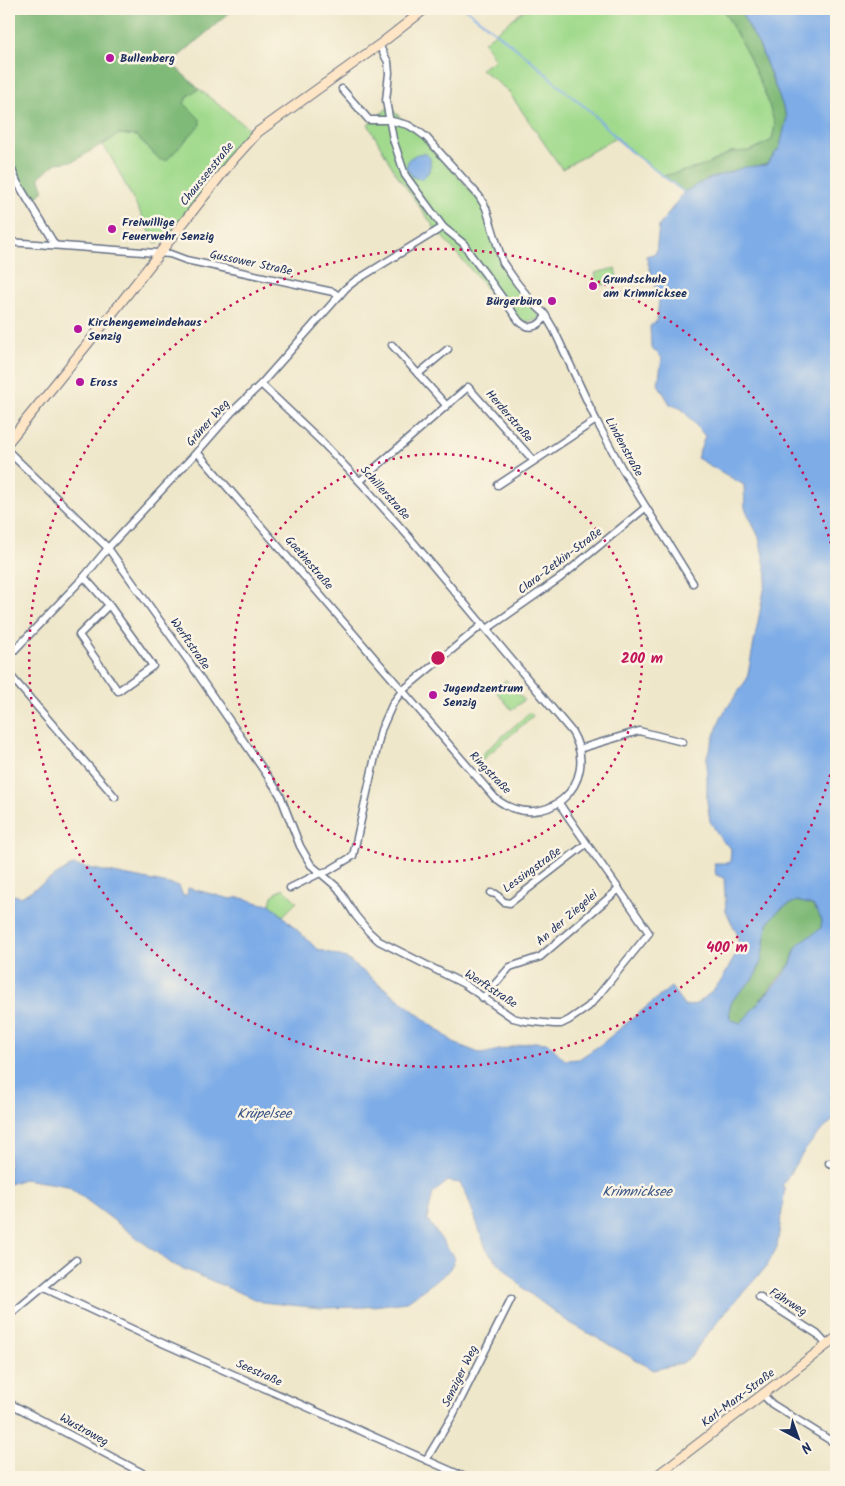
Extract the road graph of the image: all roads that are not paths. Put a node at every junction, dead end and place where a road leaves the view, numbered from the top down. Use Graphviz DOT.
graph roads {
  1 [pos="426,9"];
  2 [pos="379,45"];
  3 [pos="342,89"];
  4 [pos="391,122"];
  5 [pos="9,163"];
  6 [pos="444,227"];
  7 [pos="9,242"];
  8 [pos="55,244"];
  9 [pos="161,252"];
  10 [pos="339,296"];
  11 [pos="546,316"];
  12 [pos="392,345"];
  13 [pos="448,348"];
  14 [pos="418,374"];
  15 [pos="261,384"];
  16 [pos="446,405"];
  17 [pos="596,420"];
  18 [pos="9,441"];
  19 [pos="9,452"];
  20 [pos="198,452"];
  21 [pos="533,460"];
  22 [pos="360,481"];
  23 [pos="498,485"];
  24 [pos="645,508"];
  25 [pos="108,548"];
  26 [pos="84,577"];
  27 [pos="693,582"];
  28 [pos="109,605"];
  29 [pos="485,626"];
  30 [pos="9,656"];
  31 [pos="9,674"];
  32 [pos="402,691"];
  33 [pos="683,742"];
  34 [pos="580,749"];
  35 [pos="115,797"];
  36 [pos="559,803"];
  37 [pos="586,844"];
  38 [pos="320,873"];
  39 [pos="290,888"];
  40 [pos="619,889"];
  41 [pos="491,893"];
  42 [pos="483,998"];
  43 [pos="829,1163"];
  44 [pos="836,1166"];
  45 [pos="76,1260"];
  46 [pos="44,1288"];
  47 [pos="759,1297"];
  48 [pos="511,1299"];
  49 [pos="9,1316"];
  50 [pos="836,1338"];
  51 [pos="827,1345"];
  52 [pos="763,1395"];
  53 [pos="9,1403"];
  54 [pos="836,1444"];
  55 [pos="426,1460"];
  56 [pos="150,1477"];
  57 [pos="465,1477"];
  58 [pos="655,1477"];
  1 -- 2 [label="main road, Chausseestraße"];
  2 -- 4 [label="street"];
  2 -- 9 [label="main road, Chausseestraße"];
  3 -- 4 [label="street, Lindenstraße"];
  4 -- 6 [label="street"];
  4 -- 11 [label="street, Lindenstraße"];
  5 -- 8 [label="street"];
  6 -- 10 [label="street, Grüner Weg"];
  6 -- 11 [label="street"];
  7 -- 8 [label="street, Gussower Straße"];
  8 -- 9 [label="street, Gussower Straße"];
  9 -- 10 [label="street, Gussower Straße"];
  9 -- 18 [label="main road, Chausseestraße"];
  10 -- 15 [label="street, Grüner Weg"];
  11 -- 17 [label="street, Lindenstraße"];
  12 -- 14 [label="street"];
  13 -- 14 [label="street"];
  14 -- 16 [label="street"];
  15 -- 20 [label="street, Grüner Weg"];
  15 -- 22 [label="street, Schillerstraße"];
  16 -- 21 [label="street, Herderstraße"];
  16 -- 22 [label="street, Herderstraße"];
  17 -- 21 [label="street, Herderstraße"];
  17 -- 24 [label="street, Lindenstraße"];
  19 -- 25 [label="street, Werftstraße"];
  20 -- 25 [label="street, Grüner Weg"];
  20 -- 32 [label="street, Goethestraße"];
  21 -- 23 [label="street, Herderstraße"];
  22 -- 29 [label="street, Schillerstraße"];
  24 -- 27 [label="street, Lindenstraße"];
  24 -- 29 [label="street, Clara-Zetkin-Straße"];
  25 -- 26 [label="street, Grüner Weg"];
  25 -- 38 [label="street, Werftstraße"];
  26 -- 28 [label="street"];
  26 -- 30 [label="street, Grüner Weg"];
  28 -- 28 [label="street"];
  29 -- 32 [label="street, Clara-Zetkin-Straße"];
  29 -- 34 [label="street"];
  31 -- 35 [label="street"];
  32 -- 36 [label="street, Ringstraße"];
  32 -- 38 [label="street"];
  33 -- 34 [label="street"];
  34 -- 36 [label="street"];
  36 -- 37 [label="street"];
  37 -- 40 [label="street"];
  37 -- 41 [label="street, Lessingstraße"];
  38 -- 39 [label="street"];
  38 -- 42 [label="street, Werftstraße"];
  40 -- 42 [label="street, An der Ziegelei"];
  40 -- 42 [label="street, Werftstraße"];
  43 -- 44 [label="street"];
  45 -- 46 [label="street"];
  46 -- 49 [label="street"];
  46 -- 55 [label="street, Seestraße"];
  47 -- 51 [label="street, Fährweg"];
  48 -- 55 [label="street, Senziger Weg"];
  50 -- 51 [label="main road, Karl-Marx-Straße"];
  51 -- 52 [label="main road, Karl-Marx-Straße"];
  52 -- 54 [label="street"];
  52 -- 58 [label="main road, Karl-Marx-Straße"];
  53 -- 56 [label="street, Wustroweg"];
  55 -- 57 [label="street, Seestraße"];
}
